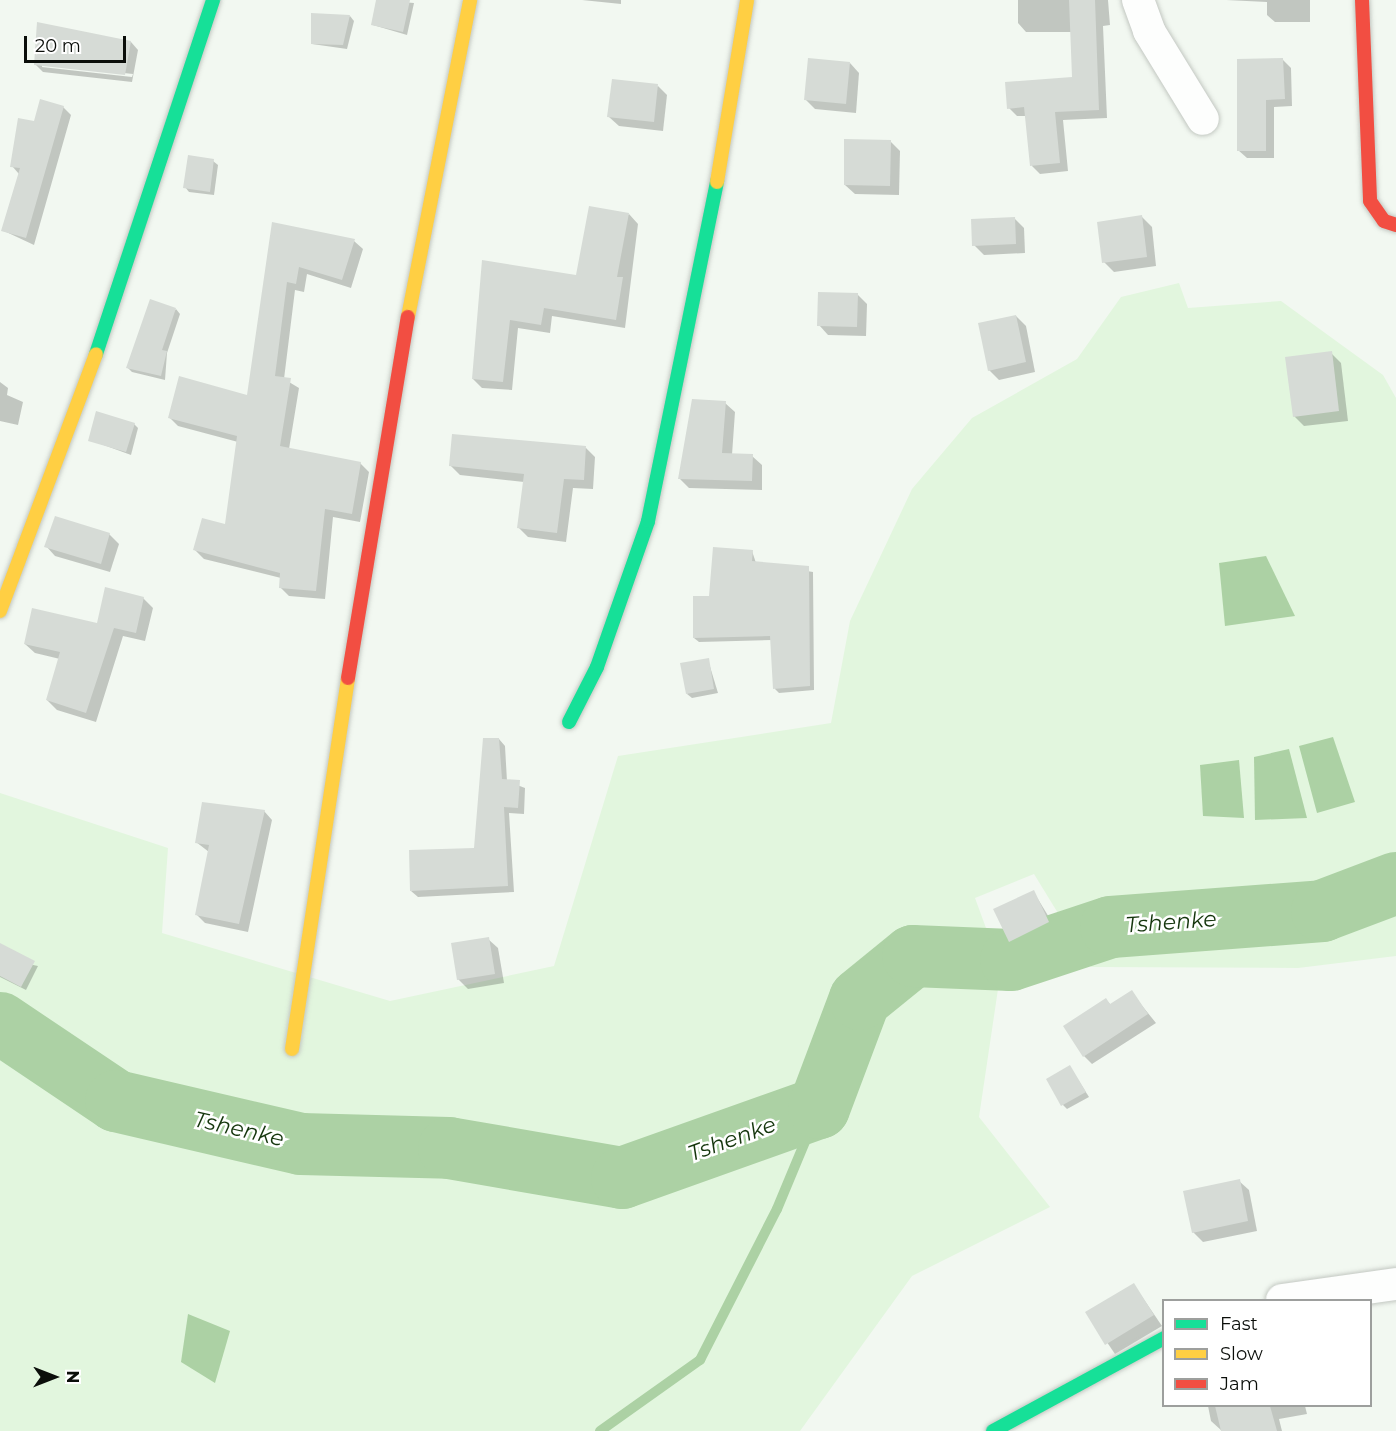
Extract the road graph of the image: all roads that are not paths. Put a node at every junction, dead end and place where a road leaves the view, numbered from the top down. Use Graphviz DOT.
graph roads {
  1 [pos="213,0"];
  2 [pos="470,0"];
  3 [pos="747,0"];
  4 [pos="1138,0"];
  5 [pos="1362,0"];
  6 [pos="1203,119"];
  7 [pos="1396,225"];
  8 [pos="0,611"];
  9 [pos="569,722"];
  10 [pos="292,1049"];
  11 [pos="1396,1284"];
  12 [pos="1289,1299"];
  13 [pos="1162,1339"];
  14 [pos="993,1431"];
  1 -- 8 [label="street"];
  2 -- 10 [label="street"];
  3 -- 9 [label="street"];
  4 -- 6 [label="street"];
  5 -- 7 [label="street"];
  11 -- 12 [label="street"];
  13 -- 14 [label="street"];
}
